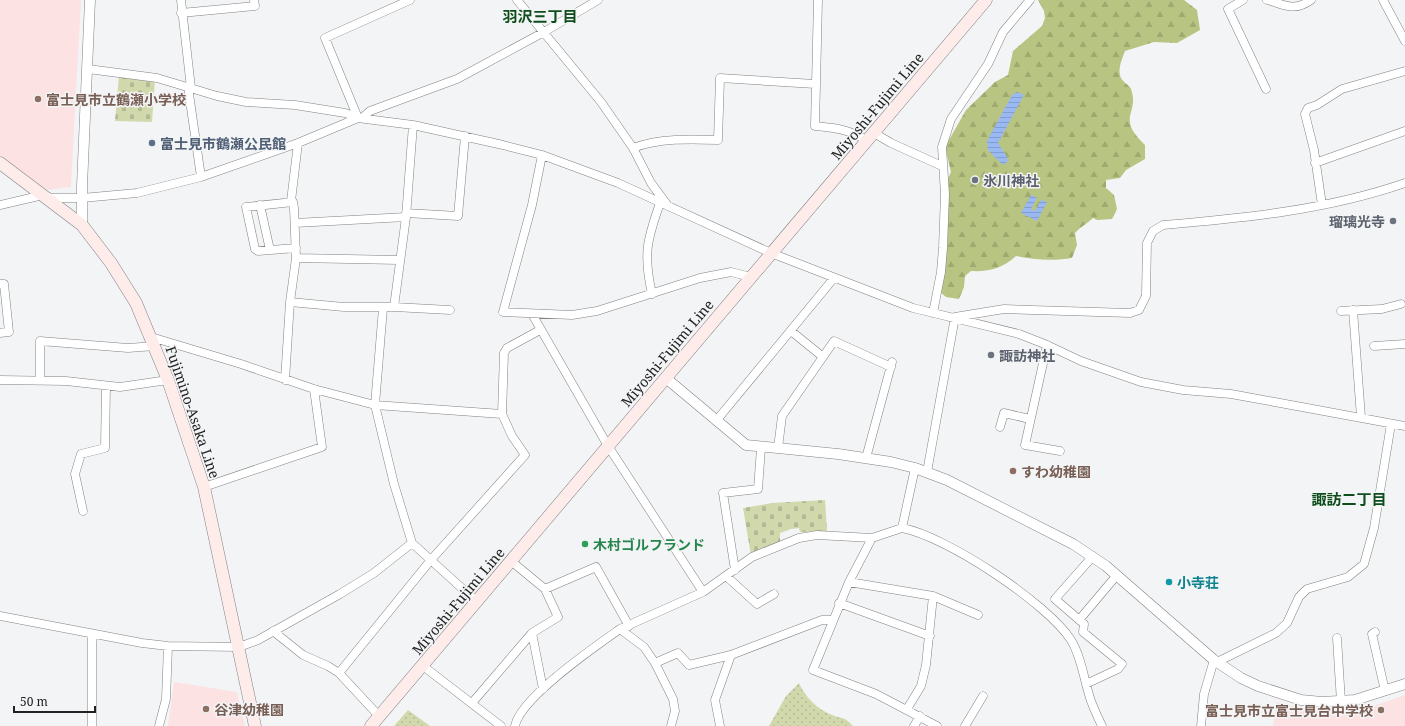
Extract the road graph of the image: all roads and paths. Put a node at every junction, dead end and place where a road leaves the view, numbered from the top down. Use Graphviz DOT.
graph roads {
  1 [pos="90,0"];
  2 [pos="181,0"];
  3 [pos="254,0"];
  4 [pos="410,0"];
  5 [pos="517,0"];
  6 [pos="598,0"];
  7 [pos="818,0"];
  8 [pos="986,0"];
  9 [pos="1030,0"];
  10 [pos="1242,0"];
  11 [pos="1267,0"];
  12 [pos="1311,0"];
  13 [pos="1383,0"];
  14 [pos="181,13"];
  15 [pos="544,32"];
  16 [pos="1405,40"];
  17 [pos="88,69"];
  18 [pos="1405,71"];
  19 [pos="816,84"];
  20 [pos="190,87"];
  21 [pos="1266,89"];
  22 [pos="360,118"];
  23 [pos="413,125"];
  24 [pos="1405,131"];
  25 [pos="465,136"];
  26 [pos="870,137"];
  27 [pos="298,143"];
  28 [pos="633,148"];
  29 [pos="542,155"];
  30 [pos="0,163"];
  31 [pos="1315,163"];
  32 [pos="942,166"];
  33 [pos="201,177"];
  34 [pos="1405,184"];
  35 [pos="43,195"];
  36 [pos="82,198"];
  37 [pos="291,201"];
  38 [pos="660,203"];
  39 [pos="0,205"];
  40 [pos="260,205"];
  41 [pos="1322,205"];
  42 [pos="668,207"];
  43 [pos="406,215"];
  44 [pos="295,223"];
  45 [pos="82,225"];
  46 [pos="296,248"];
  47 [pos="270,250"];
  48 [pos="771,253"];
  49 [pos="296,258"];
  50 [pos="399,260"];
  51 [pos="751,277"];
  52 [pos="834,278"];
  53 [pos="0,284"];
  54 [pos="652,294"];
  55 [pos="290,302"];
  56 [pos="1401,304"];
  57 [pos="383,308"];
  58 [pos="394,308"];
  59 [pos="450,310"];
  60 [pos="1353,310"];
  61 [pos="1341,311"];
  62 [pos="933,313"];
  63 [pos="532,314"];
  64 [pos="955,317"];
  65 [pos="540,330"];
  66 [pos="792,331"];
  67 [pos="0,333"];
  68 [pos="153,342"];
  69 [pos="1047,344"];
  70 [pos="1405,344"];
  71 [pos="1374,346"];
  72 [pos="823,357"];
  73 [pos="667,379"];
  74 [pos="0,380"];
  75 [pos="40,380"];
  76 [pos="168,380"];
  77 [pos="285,380"];
  78 [pos="106,386"];
  79 [pos="314,389"];
  80 [pos="375,405"];
  81 [pos="502,414"];
  82 [pos="1361,417"];
  83 [pos="1030,419"];
  84 [pos="716,421"];
  85 [pos="1391,424"];
  86 [pos="1405,426"];
  87 [pos="1000,427"];
  88 [pos="608,446"];
  89 [pos="762,448"];
  90 [pos="778,448"];
  91 [pos="1060,451"];
  92 [pos="866,458"];
  93 [pos="915,468"];
  94 [pos="927,472"];
  95 [pos="204,487"];
  96 [pos="83,511"];
  97 [pos="902,528"];
  98 [pos="872,538"];
  99 [pos="412,544"];
  100 [pos="1093,556"];
  101 [pos="430,561"];
  102 [pos="511,561"];
  103 [pos="735,570"];
  104 [pos="1118,575"];
  105 [pos="726,576"];
  106 [pos="849,582"];
  107 [pos="545,589"];
  108 [pos="703,592"];
  109 [pos="774,594"];
  110 [pos="933,596"];
  111 [pos="476,601"];
  112 [pos="839,603"];
  113 [pos="978,615"];
  114 [pos="0,616"];
  115 [pos="833,620"];
  116 [pos="1079,620"];
  117 [pos="630,626"];
  118 [pos="620,629"];
  119 [pos="273,631"];
  120 [pos="1375,632"];
  121 [pos="532,633"];
  122 [pos="92,635"];
  123 [pos="930,636"];
  124 [pos="1337,638"];
  125 [pos="168,646"];
  126 [pos="239,647"];
  127 [pos="731,655"];
  128 [pos="1215,661"];
  129 [pos="655,663"];
  130 [pos="423,666"];
  131 [pos="339,673"];
  132 [pos="1086,684"];
  133 [pos="1405,684"];
  134 [pos="543,689"];
  135 [pos="1385,691"];
  136 [pos="983,696"];
  137 [pos="1342,702"];
  138 [pos="472,703"];
  139 [pos="907,709"];
  140 [pos="379,716"];
  141 [pos="920,716"];
  142 [pos="92,726"];
  143 [pos="159,726"];
  144 [pos="255,726"];
  145 [pos="371,726"];
  146 [pos="501,726"];
  147 [pos="515,726"];
  148 [pos="671,726"];
  149 [pos="720,726"];
  150 [pos="914,726"];
  151 [pos="937,726"];
  152 [pos="965,726"];
  153 [pos="1102,726"];
  154 [pos="1201,726"];
  1 -- 17 [label="street"];
  2 -- 14 [label="street"];
  3 -- 14 [label="street"];
  4 -- 22 [label="street"];
  5 -- 15 [label="street"];
  6 -- 15 [label="street"];
  7 -- 19 [label="street"];
  8 -- 26 [label="main road, Miyoshi-Fujimi Line"];
  9 -- 32 [label="street"];
  10 -- 21 [label="street"];
  11 -- 12 [label="street"];
  13 -- 16 [label="street"];
  14 -- 20 [label="street"];
  15 -- 22 [label="street"];
  15 -- 28 [label="street"];
  17 -- 20 [label="street"];
  17 -- 36 [label="street"];
  18 -- 31 [label="street"];
  19 -- 26 [label="street"];
  19 -- 28 [label="street"];
  20 -- 22 [label="street"];
  20 -- 33 [label="street"];
  22 -- 23 [label="street"];
  22 -- 27 [label="street"];
  23 -- 25 [label="street"];
  23 -- 43 [label="street"];
  24 -- 31 [label="street"];
  25 -- 29 [label="street"];
  25 -- 43 [label="street"];
  26 -- 32 [label="street"];
  26 -- 48 [label="main road, Miyoshi-Fujimi Line"];
  27 -- 33 [label="street"];
  27 -- 37 [label="street"];
  28 -- 42 [label="street"];
  29 -- 38 [label="street"];
  29 -- 63 [label="street"];
  30 -- 35 [label="main road, Fujimino-Asaka Line"];
  31 -- 41 [label="street"];
  32 -- 62 [label="street"];
  33 -- 36 [label="street"];
  34 -- 41 [label="street"];
  35 -- 36 [label="street"];
  35 -- 39 [label="street"];
  35 -- 45 [label="main road, Fujimino-Asaka Line"];
  36 -- 45 [label="street"];
  37 -- 40 [label="street"];
  37 -- 44 [label="street"];
  38 -- 42 [label="street"];
  38 -- 54 [label="street"];
  40 -- 47 [label="street"];
  40 -- 47 [label="street"];
  41 -- 64 [label="street"];
  42 -- 48 [label="street"];
  43 -- 44 [label="street"];
  43 -- 50 [label="street"];
  44 -- 46 [label="street"];
  45 -- 68 [label="main road, Fujimino-Asaka Line"];
  46 -- 47 [label="street"];
  46 -- 49 [label="street"];
  48 -- 51 [label="main road, Miyoshi-Fujimi Line"];
  48 -- 52 [label="street"];
  49 -- 50 [label="street"];
  49 -- 55 [label="street"];
  50 -- 58 [label="street"];
  51 -- 54 [label="street"];
  51 -- 73 [label="main road, Miyoshi-Fujimi Line"];
  52 -- 62 [label="street"];
  52 -- 66 [label="street"];
  53 -- 67 [label="street"];
  54 -- 63 [label="street"];
  55 -- 57 [label="street"];
  55 -- 77 [label="street"];
  56 -- 60 [label="street"];
  57 -- 58 [label="street"];
  57 -- 80 [label="street"];
  58 -- 59 [label="street"];
  60 -- 61 [label="street"];
  60 -- 82 [label="street"];
  62 -- 64 [label="street"];
  63 -- 65 [label="street"];
  64 -- 69 [label="street"];
  64 -- 94 [label="street"];
  65 -- 81 [label="street"];
  65 -- 88 [label="street"];
  66 -- 72 [label="street"];
  66 -- 84 [label="street"];
  68 -- 75 [label="street"];
  68 -- 76 [label="main road, Fujimino-Asaka Line"];
  68 -- 77 [label="street"];
  69 -- 82 [label="street"];
  69 -- 83 [label="street"];
  70 -- 71 [label="street"];
  72 -- 90 [label="street"];
  72 -- 92 [label="street"];
  73 -- 84 [label="street"];
  73 -- 88 [label="main road, Miyoshi-Fujimi Line"];
  74 -- 75 [label="street"];
  75 -- 78 [label="street"];
  76 -- 78 [label="street"];
  76 -- 95 [label="main road, Fujimino-Asaka Line"];
  77 -- 79 [label="street"];
  78 -- 96 [label="street"];
  79 -- 80 [label="street"];
  79 -- 95 [label="street"];
  80 -- 81 [label="street"];
  80 -- 99 [label="street"];
  81 -- 101 [label="street"];
  82 -- 85 [label="street"];
  83 -- 87 [label="street"];
  83 -- 91 [label="street"];
  84 -- 89 [label="street"];
  85 -- 86 [label="street"];
  85 -- 128 [label="street"];
  88 -- 102 [label="main road, Miyoshi-Fujimi Line"];
  88 -- 108 [label="street"];
  89 -- 90 [label="street"];
  89 -- 103 [label="street"];
  90 -- 92 [label="street"];
  92 -- 93 [label="street"];
  93 -- 94 [label="street"];
  93 -- 97 [label="street"];
  94 -- 100 [label="street"];
  95 -- 126 [label="main road, Fujimino-Asaka Line"];
  97 -- 98 [label="street"];
  97 -- 132 [label="street"];
  98 -- 103 [label="street"];
  98 -- 106 [label="street"];
  99 -- 101 [label="street"];
  99 -- 119 [label="street"];
  100 -- 104 [label="street"];
  100 -- 116 [label="street"];
  101 -- 111 [label="street"];
  101 -- 131 [label="street"];
  102 -- 107 [label="street"];
  102 -- 111 [label="main road, Miyoshi-Fujimi Line"];
  103 -- 105 [label="street"];
  104 -- 116 [label="street"];
  104 -- 128 [label="street"];
  105 -- 108 [label="street"];
  105 -- 109 [label="street"];
  106 -- 110 [label="street"];
  106 -- 112 [label="street"];
  107 -- 117 [label="street"];
  107 -- 121 [label="street"];
  108 -- 117 [label="street"];
  110 -- 113 [label="street"];
  110 -- 123 [label="street"];
  111 -- 130 [label="main road, Miyoshi-Fujimi Line"];
  112 -- 115 [label="street"];
  112 -- 123 [label="street"];
  114 -- 122 [label="street"];
  115 -- 127 [label="street"];
  115 -- 139 [label="street"];
  116 -- 132 [label="street"];
  117 -- 118 [label="street"];
  118 -- 129 [label="street"];
  118 -- 134 [label="street"];
  119 -- 126 [label="street"];
  119 -- 131 [label="street"];
  120 -- 135 [label="street"];
  121 -- 134 [label="street"];
  121 -- 138 [label="street"];
  122 -- 125 [label="street"];
  122 -- 142 [label="street"];
  123 -- 139 [label="street"];
  124 -- 137 [label="street"];
  125 -- 126 [label="street"];
  125 -- 143 [label="street"];
  126 -- 144 [label="main road, Fujimino-Asaka Line"];
  127 -- 129 [label="street"];
  127 -- 149 [label="street"];
  128 -- 137 [label="street"];
  128 -- 154 [label="street"];
  129 -- 148 [label="street"];
  130 -- 138 [label="street"];
  130 -- 140 [label="main road, Miyoshi-Fujimi Line"];
  131 -- 140 [label="street"];
  132 -- 153 [label="street"];
  133 -- 135 [label="street"];
  134 -- 147 [label="street"];
  135 -- 137 [label="street"];
  136 -- 152 [label="street"];
  138 -- 146 [label="street"];
  139 -- 141 [label="street"];
  140 -- 145 [label="main road, Miyoshi-Fujimi Line"];
  141 -- 150 [label="street"];
  141 -- 151 [label="street"];
}
